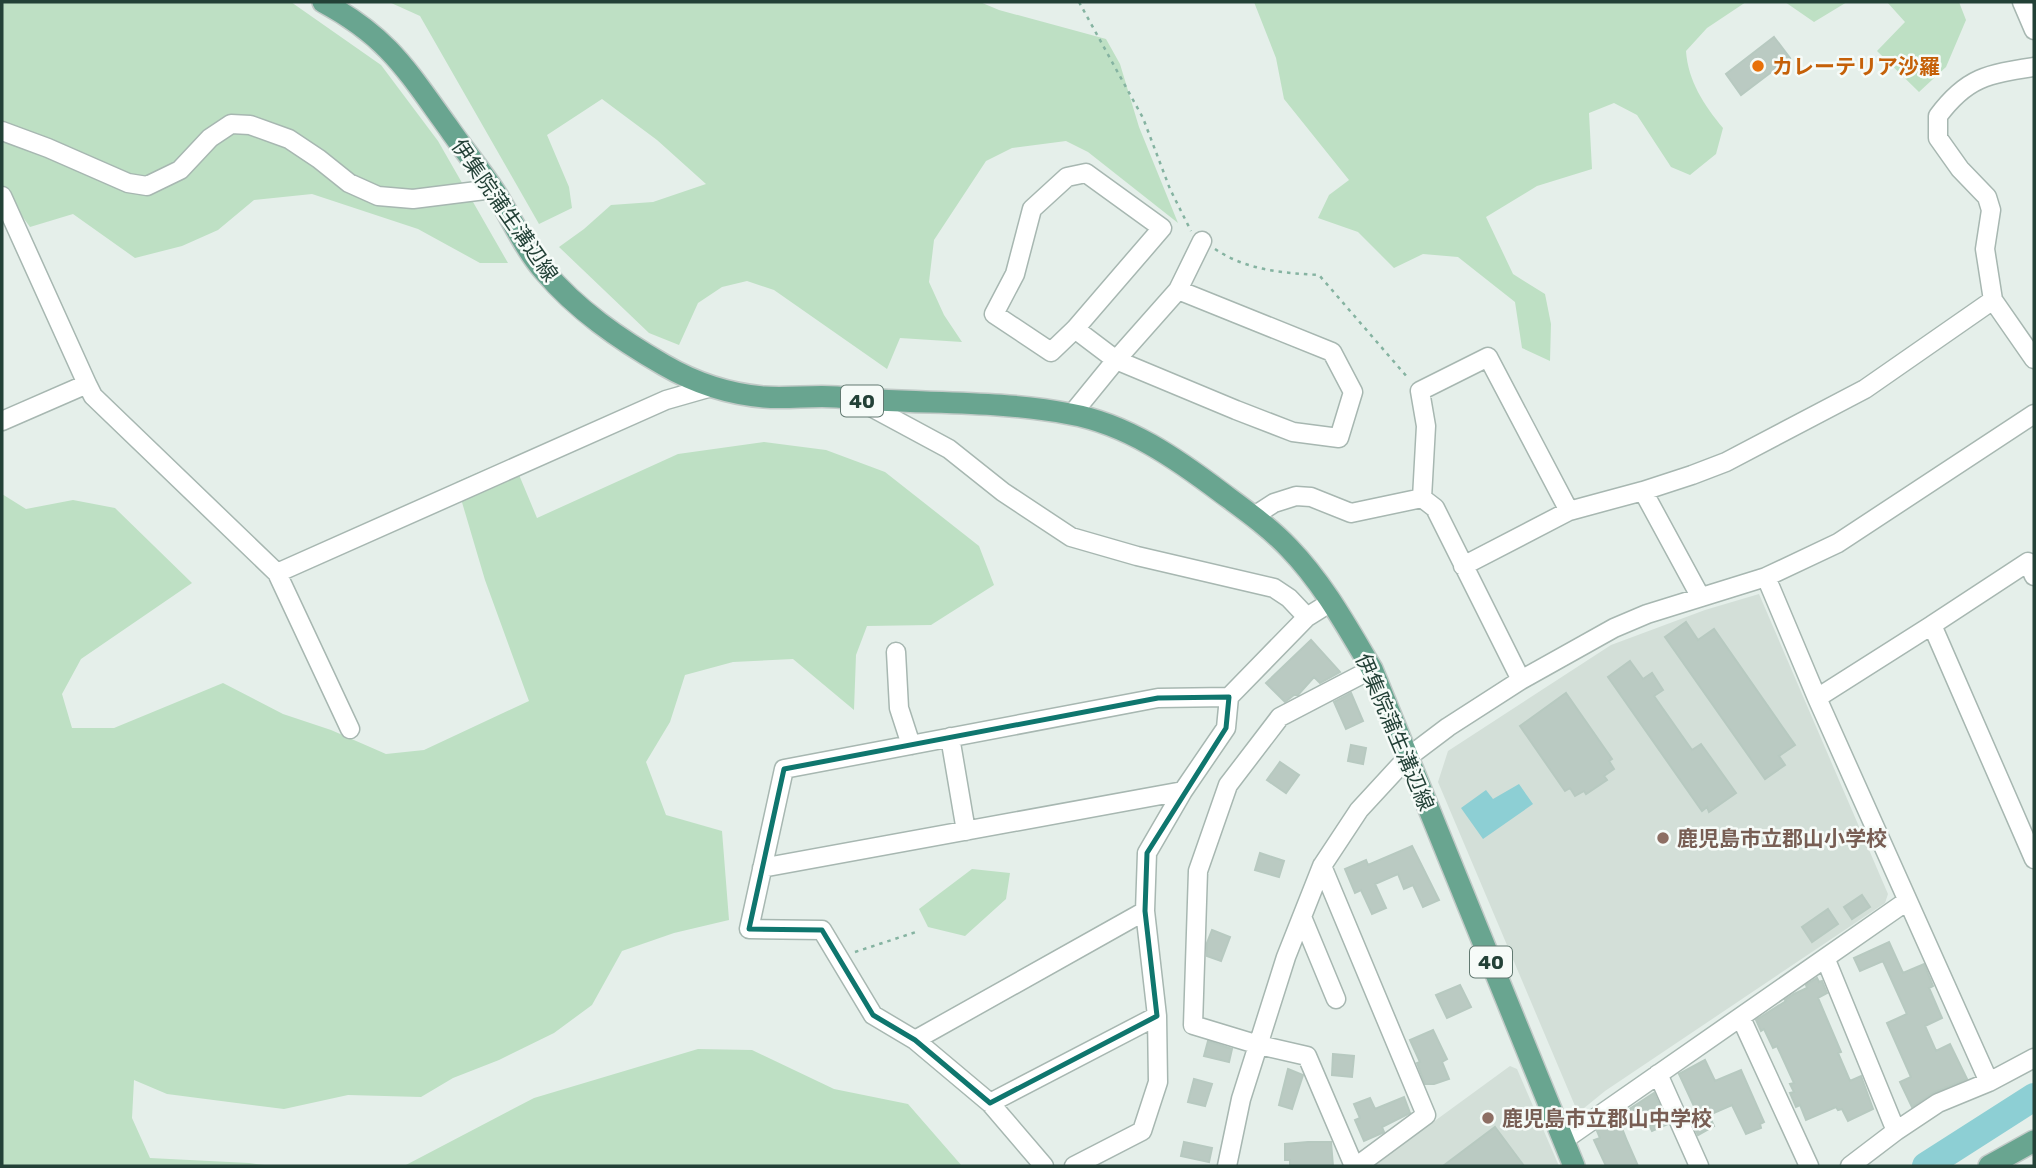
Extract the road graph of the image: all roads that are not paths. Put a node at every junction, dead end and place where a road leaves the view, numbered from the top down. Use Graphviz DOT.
graph roads {
  1 [pos="323,2"];
  2 [pos="2022,2"];
  3 [pos="2034,30"];
  4 [pos="2034,67"];
  5 [pos="2,131"];
  6 [pos="493,189"];
  7 [pos="2,196"];
  8 [pos="1202,241"];
  9 [pos="1178,290"];
  10 [pos="1993,300"];
  11 [pos="1075,329"];
  12 [pos="2034,359"];
  13 [pos="1116,360"];
  14 [pos="87,384"];
  15 [pos="708,388"];
  16 [pos="860,401"];
  17 [pos="1072,414"];
  18 [pos="2034,414"];
  19 [pos="2,421"];
  20 [pos="1643,491"];
  21 [pos="1422,498"];
  22 [pos="1569,511"];
  23 [pos="1254,516"];
  24 [pos="1463,566"];
  25 [pos="277,573"];
  26 [pos="2034,576"];
  27 [pos="1766,577"];
  28 [pos="1700,596"];
  29 [pos="1331,602"];
  30 [pos="1307,617"];
  31 [pos="1933,625"];
  32 [pos="896,652"];
  33 [pos="1372,669"];
  34 [pos="1521,680"];
  35 [pos="1229,696"];
  36 [pos="1817,698"];
  37 [pos="350,729"];
  38 [pos="950,737"];
  39 [pos="911,745"];
  40 [pos="1407,758"];
  41 [pos="1183,791"];
  42 [pos="966,831"];
  43 [pos="2034,859"];
  44 [pos="1322,866"];
  45 [pos="762,868"];
  46 [pos="1907,901"];
  47 [pos="1145,911"];
  48 [pos="1302,917"];
  49 [pos="1826,960"];
  50 [pos="1336,999"];
  51 [pos="1157,1016"];
  52 [pos="1741,1018"];
  53 [pos="915,1040"];
  54 [pos="1259,1045"];
  55 [pos="2034,1058"];
  56 [pos="1658,1074"];
  57 [pos="1989,1082"];
  58 [pos="990,1103"];
  59 [pos="1896,1131"];
  60 [pos="1564,1140"];
  61 [pos="2034,1141"];
  62 [pos="1044,1166"];
  63 [pos="1074,1166"];
  64 [pos="1227,1166"];
  65 [pos="1355,1166"];
  66 [pos="1574,1166"];
  67 [pos="1699,1166"];
  68 [pos="1809,1166"];
  69 [pos="1850,1166"];
  70 [pos="1989,1166"];
  1 -- 6 [label="main road, 伊集院蒲生溝辺線 / 40"];
  2 -- 3 [label="street"];
  4 -- 10 [label="street"];
  5 -- 6 [label="street"];
  6 -- 15 [label="main road, 伊集院蒲生溝辺線 / 40"];
  7 -- 14 [label="street"];
  8 -- 9 [label="street"];
  9 -- 13 [label="street"];
  9 -- 13 [label="street"];
  10 -- 12 [label="street"];
  10 -- 20 [label="street"];
  11 -- 11 [label="street"];
  11 -- 13 [label="street"];
  13 -- 17 [label="street"];
  14 -- 19 [label="street"];
  14 -- 25 [label="street"];
  15 -- 16 [label="main road, 伊集院蒲生溝辺線 / 40"];
  15 -- 25 [label="street"];
  16 -- 17 [label="main road, 伊集院蒲生溝辺線 / 40"];
  16 -- 30 [label="street"];
  17 -- 23 [label="main road, 伊集院蒲生溝辺線 / 40"];
  18 -- 27 [label="street"];
  20 -- 22 [label="street"];
  20 -- 28 [label="street"];
  21 -- 22 [label="street"];
  21 -- 23 [label="street"];
  21 -- 24 [label="street"];
  22 -- 24 [label="street"];
  23 -- 29 [label="main road, 伊集院蒲生溝辺線 / 40"];
  24 -- 34 [label="street"];
  25 -- 37 [label="street"];
  26 -- 31 [label="street"];
  27 -- 28 [label="street"];
  27 -- 36 [label="street"];
  28 -- 34 [label="street"];
  29 -- 30 [label="street"];
  29 -- 33 [label="main road, 伊集院蒲生溝辺線 / 40"];
  30 -- 35 [label="street"];
  31 -- 36 [label="street"];
  31 -- 43 [label="street"];
  32 -- 39 [label="street"];
  33 -- 40 [label="main road, 伊集院蒲生溝辺線 / 40"];
  33 -- 54 [label="street"];
  34 -- 40 [label="street"];
  35 -- 38 [label="street"];
  35 -- 41 [label="street"];
  36 -- 46 [label="street"];
  38 -- 39 [label="street"];
  38 -- 42 [label="street"];
  39 -- 45 [label="street"];
  40 -- 44 [label="street"];
  40 -- 60 [label="main road, 伊集院蒲生溝辺線 / 40"];
  41 -- 42 [label="street"];
  41 -- 47 [label="street"];
  42 -- 45 [label="street"];
  44 -- 48 [label="street"];
  44 -- 65 [label="street"];
  45 -- 53 [label="street"];
  46 -- 49 [label="street"];
  46 -- 57 [label="street"];
  47 -- 51 [label="street"];
  47 -- 53 [label="street"];
  48 -- 50 [label="street"];
  48 -- 54 [label="street"];
  49 -- 52 [label="street"];
  49 -- 59 [label="street"];
  51 -- 58 [label="street"];
  51 -- 63 [label="street"];
  52 -- 56 [label="street"];
  52 -- 68 [label="street"];
  53 -- 58 [label="street"];
  54 -- 64 [label="street"];
  54 -- 65 [label="street"];
  55 -- 57 [label="street"];
  56 -- 60 [label="street"];
  56 -- 67 [label="street"];
  57 -- 59 [label="street"];
  58 -- 62 [label="street"];
  59 -- 69 [label="street"];
  60 -- 66 [label="main road, 伊集院蒲生溝辺線 / 40"];
  61 -- 70 [label="main road"];
}
